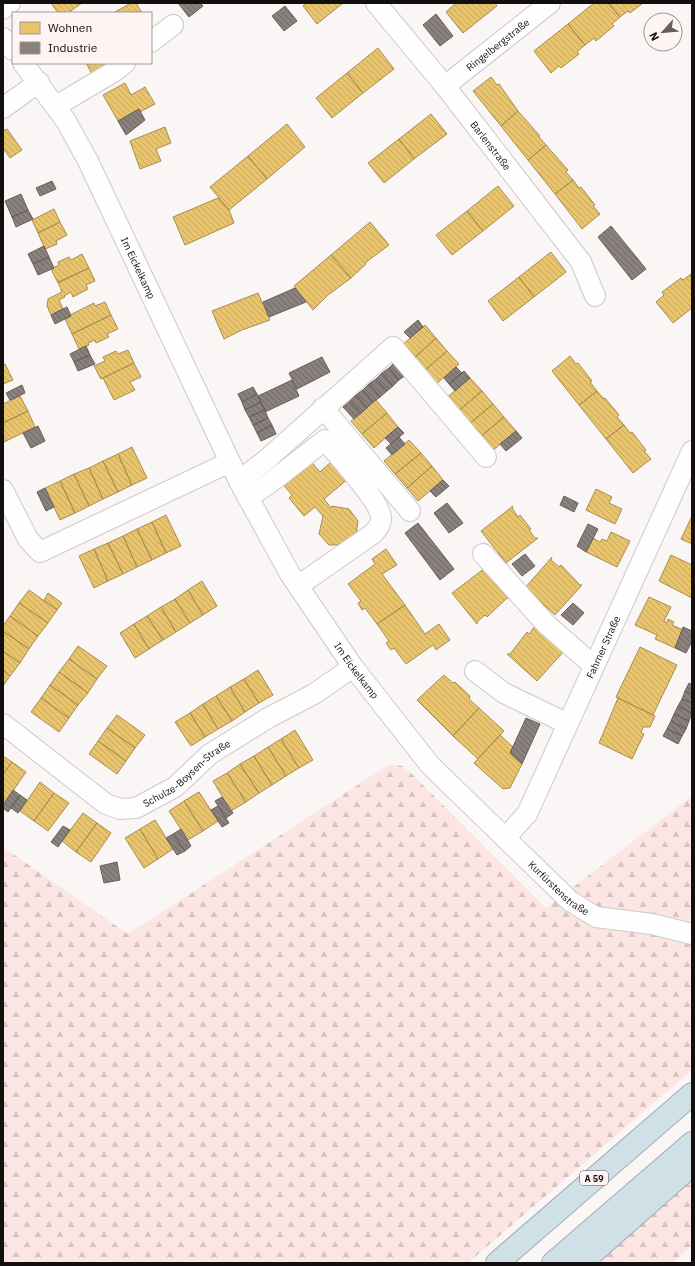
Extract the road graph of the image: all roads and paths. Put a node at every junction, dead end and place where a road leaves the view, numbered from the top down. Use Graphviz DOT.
graph roads {
  1 [pos="10,3"];
  2 [pos="376,3"];
  3 [pos="550,3"];
  4 [pos="3,9"];
  5 [pos="173,25"];
  6 [pos="3,38"];
  7 [pos="152,41"];
  8 [pos="12,49"];
  9 [pos="24,64"];
  10 [pos="124,64"];
  11 [pos="39,82"];
  12 [pos="445,86"];
  13 [pos="56,106"];
  14 [pos="3,108"];
  15 [pos="595,296"];
  16 [pos="323,408"];
  17 [pos="692,451"];
  18 [pos="486,457"];
  19 [pos="230,462"];
  20 [pos="244,489"];
  21 [pos="3,490"];
  22 [pos="410,511"];
  23 [pos="483,554"];
  24 [pos="298,586"];
  25 [pos="594,666"];
  26 [pos="353,667"];
  27 [pos="475,671"];
  28 [pos="3,724"];
  29 [pos="568,724"];
  30 [pos="505,838"];
  31 [pos="692,934"];
  32 [pos="692,1094"];
  33 [pos="692,1143"];
  34 [pos="692,1165"];
  35 [pos="497,1263"];
  36 [pos="553,1263"];
  37 [pos="581,1263"];
  1 -- 4 [label="street"];
  2 -- 12 [label="street, Barlenstraße"];
  3 -- 12 [label="street, Ringelbergstraße"];
  5 -- 7 [label="street"];
  6 -- 8 [label="street"];
  9 -- 11 [label="street, Im Eickelkamp"];
  10 -- 13 [label="street"];
  11 -- 13 [label="street, Im Eickelkamp"];
  11 -- 14 [label="street"];
  12 -- 15 [label="street, Barlenstraße"];
  13 -- 19 [label="street, Im Eickelkamp"];
  16 -- 18 [label="street"];
  16 -- 20 [label="street"];
  16 -- 22 [label="street"];
  17 -- 25 [label="street, Fahrner Straße"];
  19 -- 20 [label="street, Im Eickelkamp"];
  19 -- 21 [label="street"];
  20 -- 24 [label="street, Im Eickelkamp"];
  20 -- 24 [label="street"];
  23 -- 25 [label="street"];
  24 -- 26 [label="street, Im Eickelkamp"];
  25 -- 29 [label="street, Fahrner Straße"];
  26 -- 28 [label="street, Schulze-Boysen-Straße"];
  26 -- 30 [label="street, Im Eickelkamp"];
  27 -- 29 [label="street"];
  29 -- 30 [label="street, Fahrner Straße"];
  30 -- 31 [label="street, Kurfürstenstraße"];
  32 -- 35 [label="highway, A 59"];
  33 -- 36 [label="highway"];
  34 -- 37 [label="highway"];
}
